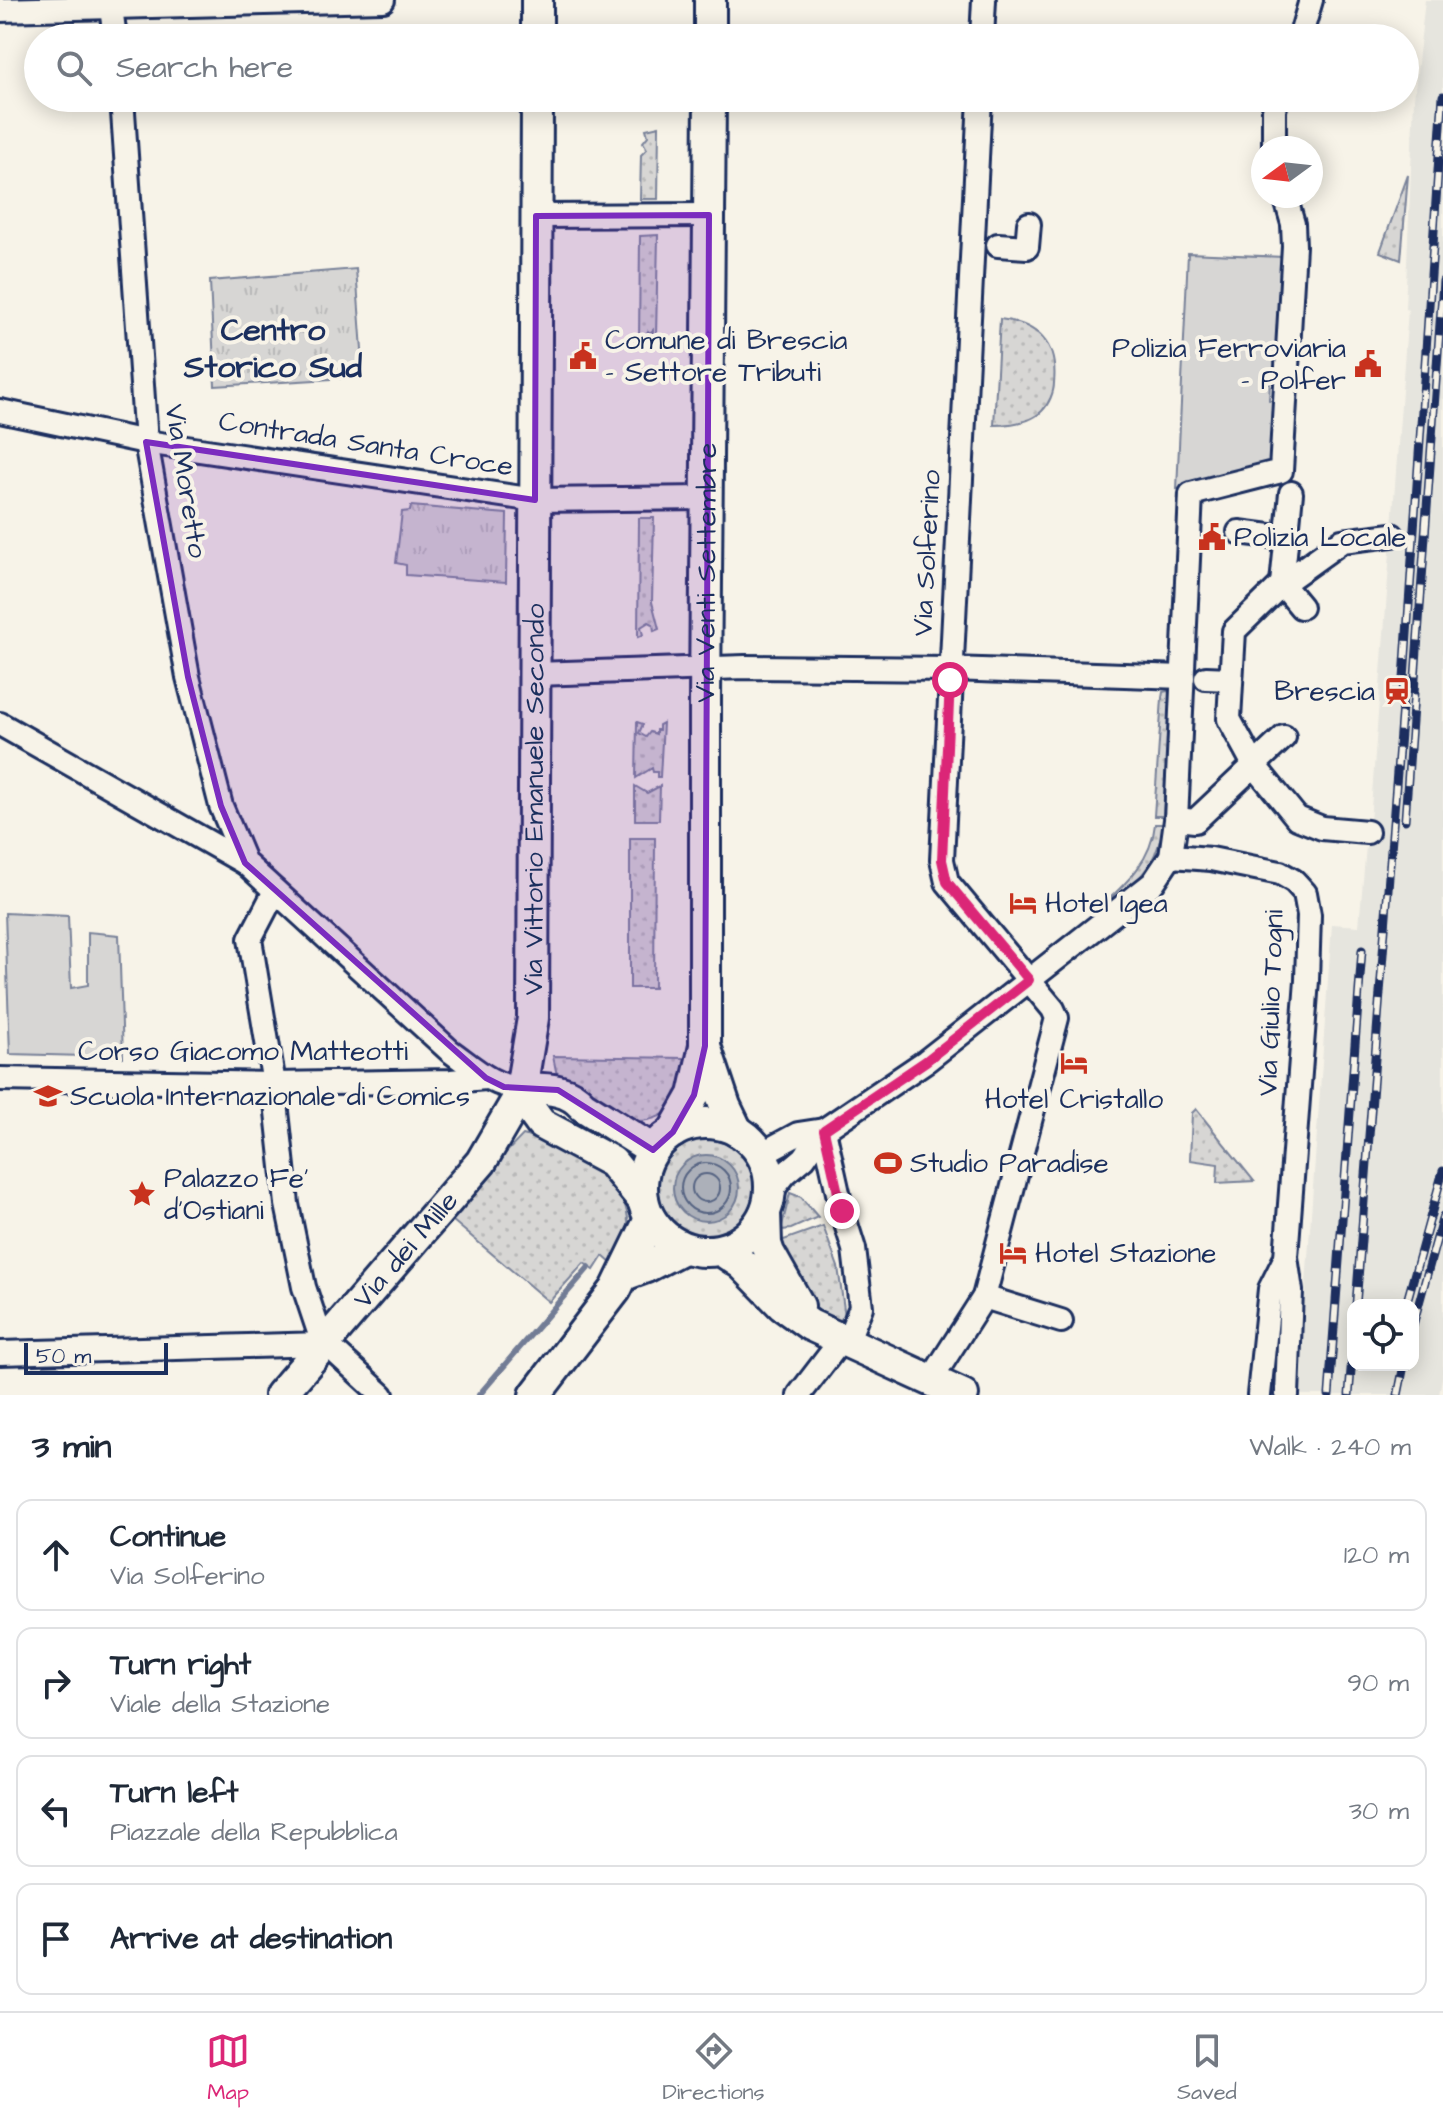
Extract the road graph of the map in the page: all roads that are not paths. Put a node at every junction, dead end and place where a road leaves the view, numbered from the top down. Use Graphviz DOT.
graph roads {
  1 [pos="383,0"];
  2 [pos="537,0"];
  3 [pos="710,0"];
  4 [pos="984,0"];
  5 [pos="1311,0"];
  6 [pos="110,3"];
  7 [pos="0,10"];
  8 [pos="113,24"];
  9 [pos="537,24"];
  10 [pos="710,24"];
  11 [pos="983,24"];
  12 [pos="1304,24"];
  13 [pos="123,112"];
  14 [pos="537,112"];
  15 [pos="710,112"];
  16 [pos="979,112"];
  17 [pos="1274,112"];
  18 [pos="1274,136"];
  19 [pos="1288,208"];
  20 [pos="709,215"];
  21 [pos="536,216"];
  22 [pos="1029,224"];
  23 [pos="998,245"];
  24 [pos="0,411"];
  25 [pos="146,442"];
  26 [pos="1291,493"];
  27 [pos="706,498"];
  28 [pos="535,500"];
  29 [pos="1239,532"];
  30 [pos="1392,535"];
  31 [pos="1286,538"];
  32 [pos="1282,584"];
  33 [pos="1301,607"];
  34 [pos="706,668"];
  35 [pos="951,669"];
  36 [pos="535,674"];
  37 [pos="1183,677"];
  38 [pos="1206,678"];
  39 [pos="1230,679"];
  40 [pos="0,724"];
  41 [pos="1284,737"];
  42 [pos="1254,765"];
  43 [pos="1186,820"];
  44 [pos="1367,832"];
  45 [pos="1171,856"];
  46 [pos="245,863"];
  47 [pos="275,891"];
  48 [pos="1029,980"];
  49 [pos="705,1046"];
  50 [pos="0,1079"];
  51 [pos="274,1084"];
  52 [pos="508,1087"];
  53 [pos="824,1130"];
  54 [pos="737,1131"];
  55 [pos="663,1141"];
  56 [pos="761,1154"];
  57 [pos="768,1203"];
  58 [pos="646,1210"];
  59 [pos="683,1248"];
  60 [pos="721,1250"];
  61 [pos="1286,1257"];
  62 [pos="624,1275"];
  63 [pos="984,1297"];
  64 [pos="1061,1321"];
  65 [pos="810,1325"];
  66 [pos="842,1339"];
  67 [pos="328,1347"];
  68 [pos="0,1353"];
  69 [pos="931,1380"];
  70 [pos="280,1395"];
  71 [pos="382,1395"];
  72 [pos="535,1395"];
  73 [pos="799,1395"];
  74 [pos="963,1395"];
  75 [pos="1259,1395"];
  76 [pos="1287,1395"];
  1 -- 6 [label="street"];
  2 -- 9 [label="main road"];
  3 -- 10 [label="main road"];
  4 -- 11 [label="street"];
  5 -- 12 [label="street"];
  6 -- 7 [label="street"];
  6 -- 8 [label="street"];
  13 -- 25 [label="street, Via Moretto"];
  14 -- 21 [label="main road, Via Vittorio Emanuele Secondo"];
  15 -- 20 [label="main road, Via Venti Settembre"];
  16 -- 35 [label="street, Via Solferino"];
  17 -- 18 [label="street"];
  19 -- 37 [label="street"];
  20 -- 21 [label="street"];
  20 -- 27 [label="main road, Via Venti Settembre"];
  21 -- 28 [label="main road, Via Vittorio Emanuele Secondo"];
  22 -- 23 [label="street"];
  24 -- 25 [label="street, Contrada Santa Croce"];
  25 -- 28 [label="street, Contrada Santa Croce"];
  25 -- 46 [label="street, Via Moretto"];
  26 -- 31 [label="street"];
  27 -- 28 [label="street"];
  27 -- 34 [label="main road, Via Venti Settembre"];
  28 -- 36 [label="main road, Via Vittorio Emanuele Secondo"];
  29 -- 31 [label="street"];
  30 -- 32 [label="street"];
  31 -- 32 [label="street"];
  32 -- 33 [label="street"];
  32 -- 39 [label="street"];
  34 -- 35 [label="street"];
  34 -- 36 [label="street"];
  34 -- 49 [label="main road, Via Venti Settembre"];
  35 -- 37 [label="street"];
  35 -- 48 [label="street, Via Solferino"];
  36 -- 52 [label="main road, Via Vittorio Emanuele Secondo"];
  37 -- 45 [label="street"];
  38 -- 39 [label="street"];
  39 -- 42 [label="street"];
  40 -- 46 [label="street"];
  41 -- 42 [label="street"];
  42 -- 43 [label="street"];
  42 -- 44 [label="street"];
  45 -- 48 [label="street"];
  45 -- 61 [label="street, Via Giulio Togni"];
  46 -- 47 [label="street"];
  47 -- 51 [label="street"];
  47 -- 52 [label="street"];
  48 -- 53 [label="street"];
  48 -- 63 [label="street, Via Solferino"];
  49 -- 54 [label="main road, Via Venti Settembre"];
  49 -- 55 [label="main road, Via Venti Settembre"];
  50 -- 51 [label="street, Corso Giacomo Matteotti"];
  51 -- 52 [label="street, Corso Giacomo Matteotti"];
  51 -- 67 [label="street"];
  52 -- 55 [label="main road"];
  52 -- 58 [label="main road"];
  52 -- 67 [label="main road, Via dei Mille"];
  53 -- 56 [label="street"];
  53 -- 57 [label="street"];
  53 -- 66 [label="street"];
  54 -- 55 [label="main road"];
  54 -- 56 [label="main road"];
  55 -- 58 [label="main road"];
  56 -- 57 [label="main road"];
  57 -- 60 [label="main road"];
  57 -- 65 [label="main road"];
  58 -- 59 [label="main road"];
  58 -- 62 [label="main road"];
  59 -- 60 [label="main road"];
  59 -- 62 [label="main road"];
  60 -- 65 [label="main road"];
  61 -- 75 [label="street, Via Giulio Togni"];
  61 -- 76 [label="street, Via Giulio Togni"];
  62 -- 72 [label="main road"];
  63 -- 64 [label="street"];
  63 -- 69 [label="street"];
  65 -- 66 [label="main road"];
  66 -- 69 [label="main road"];
  66 -- 73 [label="street"];
  67 -- 68 [label="street"];
  67 -- 70 [label="main road, Via dei Mille"];
  67 -- 71 [label="street"];
  69 -- 74 [label="main road"];
}
